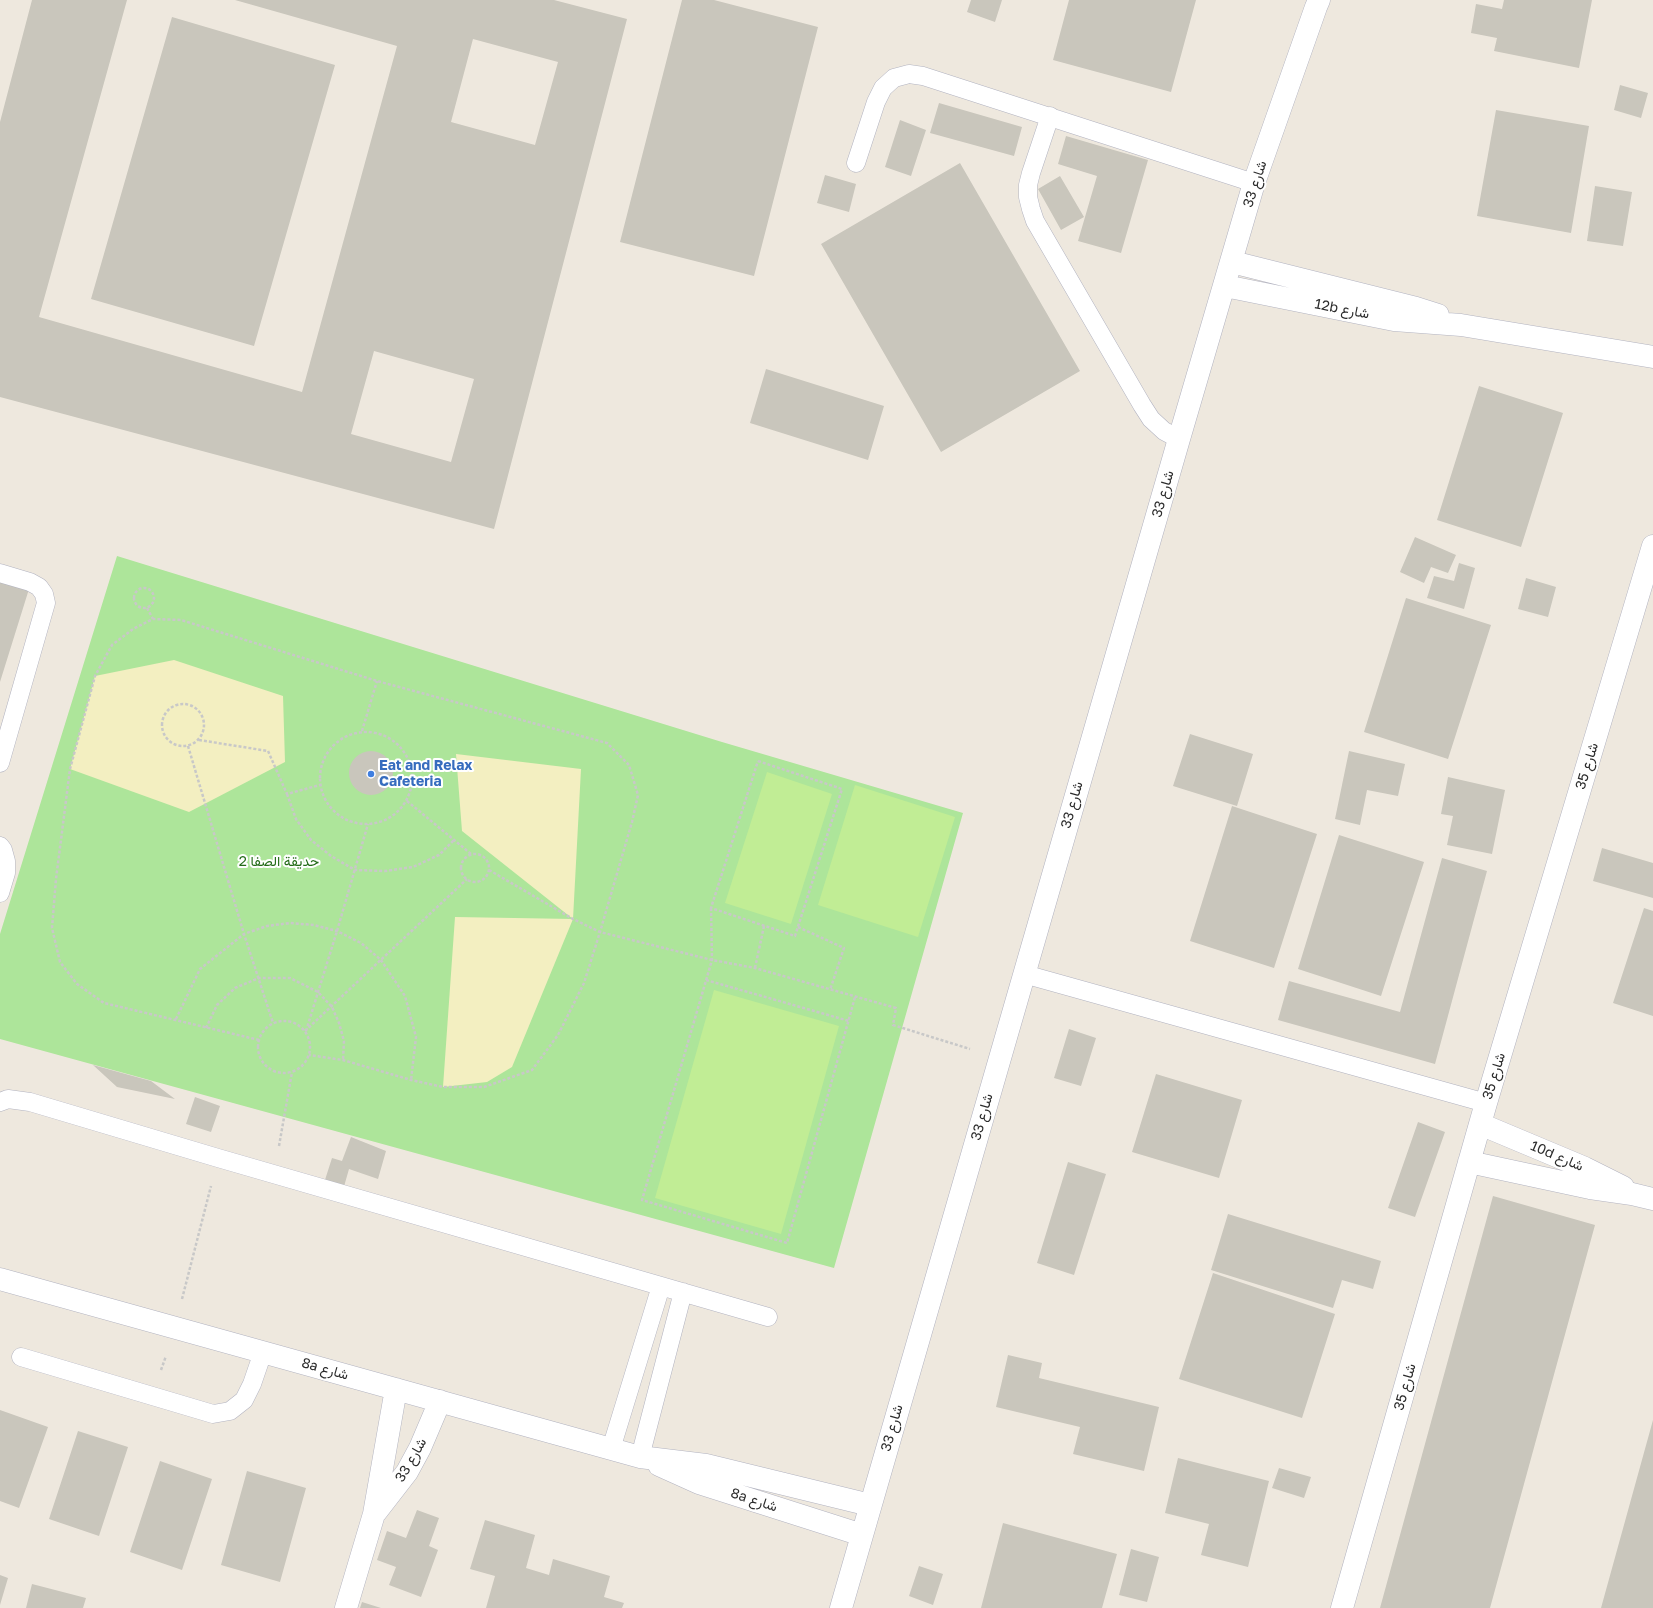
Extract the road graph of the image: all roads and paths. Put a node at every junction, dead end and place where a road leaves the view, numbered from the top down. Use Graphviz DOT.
graph roads {
  1 [pos="1317,2"];
  2 [pos="1050,116"];
  3 [pos="856,163"];
  4 [pos="1254,183"];
  5 [pos="1232,262"];
  6 [pos="1225,286"];
  7 [pos="1461,325"];
  8 [pos="1653,357"];
  9 [pos="1179,439"];
  10 [pos="1653,546"];
  11 [pos="0,573"];
  12 [pos="147,608"];
  13 [pos="153,619"];
  14 [pos="377,680"];
  15 [pos="362,731"];
  16 [pos="199,740"];
  17 [pos="188,746"];
  18 [pos="0,763"];
  19 [pos="320,785"];
  20 [pos="288,794"];
  21 [pos="406,801"];
  22 [pos="368,824"];
  23 [pos="454,840"];
  24 [pos="0,846"];
  25 [pos="471,854"];
  26 [pos="355,870"];
  27 [pos="489,870"];
  28 [pos="467,879"];
  29 [pos="0,893"];
  30 [pos="711,908"];
  31 [pos="764,926"];
  32 [pos="798,927"];
  33 [pos="337,931"];
  34 [pos="600,932"];
  35 [pos="244,934"];
  36 [pos="382,960"];
  37 [pos="712,960"];
  38 [pos="755,968"];
  39 [pos="1024,974"];
  40 [pos="259,978"];
  41 [pos="706,980"];
  42 [pos="830,990"];
  43 [pos="318,992"];
  44 [pos="855,997"];
  45 [pos="332,1007"];
  46 [pos="176,1019"];
  47 [pos="849,1021"];
  48 [pos="273,1023"];
  49 [pos="206,1028"];
  50 [pos="305,1031"];
  51 [pos="259,1040"];
  52 [pos="309,1055"];
  53 [pos="1000,1057"];
  54 [pos="343,1060"];
  55 [pos="292,1072"];
  56 [pos="411,1080"];
  57 [pos="0,1102"];
  58 [pos="1486,1103"];
  59 [pos="1480,1124"];
  60 [pos="272,1145"];
  61 [pos="218,1158"];
  62 [pos="1469,1162"];
  63 [pos="1643,1196"];
  64 [pos="0,1279"];
  65 [pos="661,1286"];
  66 [pos="683,1292"];
  67 [pos="768,1317"];
  68 [pos="175,1327"];
  69 [pos="263,1352"];
  70 [pos="21,1357"];
  71 [pos="396,1389"];
  72 [pos="153,1398"];
  73 [pos="440,1401"];
  74 [pos="611,1449"];
  75 [pos="644,1458"];
  76 [pos="870,1505"];
  77 [pos="374,1514"];
  78 [pos="862,1535"];
  79 [pos="346,1608"];
  80 [pos="841,1608"];
  81 [pos="1342,1608"];
  1 -- 4 [label="street, شارع 33"];
  2 -- 3 [label="lane"];
  2 -- 4 [label="lane"];
  2 -- 9 [label="lane"];
  4 -- 5 [label="street, شارع 33"];
  5 -- 6 [label="street, شارع 33"];
  5 -- 7 [label="street, 12b شارع"];
  6 -- 7 [label="street, 12b شارع"];
  6 -- 9 [label="street, شارع 33"];
  7 -- 8 [label="street, 12b شارع"];
  9 -- 39 [label="street, شارع 33"];
  10 -- 58 [label="street, شارع 35"];
  11 -- 18 [label="lane"];
  12 -- 12 [label="path"];
  12 -- 13 [label="path"];
  13 -- 14 [label="path"];
  13 -- 46 [label="path"];
  14 -- 15 [label="path"];
  14 -- 34 [label="path"];
  15 -- 19 [label="path"];
  15 -- 21 [label="path"];
  16 -- 17 [label="path"];
  16 -- 17 [label="path"];
  16 -- 20 [label="path"];
  17 -- 35 [label="path"];
  19 -- 20 [label="path"];
  19 -- 22 [label="path"];
  20 -- 26 [label="path"];
  21 -- 22 [label="path"];
  21 -- 23 [label="path"];
  22 -- 26 [label="path"];
  23 -- 25 [label="path"];
  23 -- 26 [label="path"];
  24 -- 29 [label="lane"];
  25 -- 27 [label="path"];
  25 -- 28 [label="path"];
  26 -- 33 [label="path"];
  27 -- 28 [label="path"];
  27 -- 34 [label="path"];
  28 -- 36 [label="path"];
  30 -- 31 [label="path"];
  30 -- 32 [label="path"];
  30 -- 37 [label="path"];
  31 -- 32 [label="path"];
  31 -- 38 [label="path"];
  32 -- 42 [label="path"];
  33 -- 35 [label="path"];
  33 -- 36 [label="path"];
  33 -- 43 [label="path"];
  34 -- 37 [label="path"];
  34 -- 56 [label="path"];
  35 -- 40 [label="path"];
  35 -- 46 [label="path"];
  36 -- 45 [label="path"];
  36 -- 56 [label="path"];
  37 -- 38 [label="path"];
  37 -- 41 [label="path"];
  38 -- 42 [label="path"];
  39 -- 53 [label="street, شارع 33"];
  39 -- 58 [label="lane"];
  40 -- 43 [label="path"];
  40 -- 48 [label="path"];
  40 -- 49 [label="path"];
  41 -- 47 [label="path"];
  41 -- 47 [label="path"];
  42 -- 44 [label="path"];
  43 -- 45 [label="path"];
  43 -- 50 [label="path"];
  44 -- 47 [label="path"];
  44 -- 53 [label="path"];
  45 -- 50 [label="path"];
  45 -- 54 [label="path"];
  46 -- 49 [label="path"];
  48 -- 50 [label="path"];
  48 -- 51 [label="path"];
  49 -- 51 [label="path"];
  50 -- 52 [label="path"];
  51 -- 55 [label="path"];
  52 -- 54 [label="path"];
  52 -- 55 [label="path"];
  53 -- 76 [label="street, شارع 33"];
  54 -- 56 [label="path"];
  55 -- 60 [label="path"];
  57 -- 61 [label="lane"];
  58 -- 59 [label="street, شارع 35"];
  59 -- 62 [label="street, شارع 35"];
  59 -- 63 [label="street, 10d شارع"];
  61 -- 65 [label="lane"];
  61 -- 68 [label="path"];
  62 -- 63 [label="street, 10d شارع"];
  62 -- 81 [label="street, شارع 35"];
  64 -- 68 [label="street, 8a شارع"];
  65 -- 66 [label="lane"];
  65 -- 74 [label="lane"];
  66 -- 67 [label="lane"];
  66 -- 75 [label="lane"];
  68 -- 69 [label="street, 8a شارع"];
  68 -- 72 [label="path"];
  69 -- 71 [label="street, 8a شارع"];
  69 -- 72 [label="lane"];
  70 -- 72 [label="lane"];
  71 -- 73 [label="street, 8a شارع"];
  71 -- 77 [label="street, شارع 33"];
  73 -- 74 [label="street, 8a شارع"];
  73 -- 77 [label="street, شارع 33"];
  74 -- 75 [label="street, 8a شارع"];
  75 -- 76 [label="street, 8a شارع"];
  75 -- 78 [label="street, 8a شارع"];
  76 -- 78 [label="street, شارع 33"];
  77 -- 79 [label="street, شارع 33"];
  78 -- 80 [label="street, شارع 33"];
}
